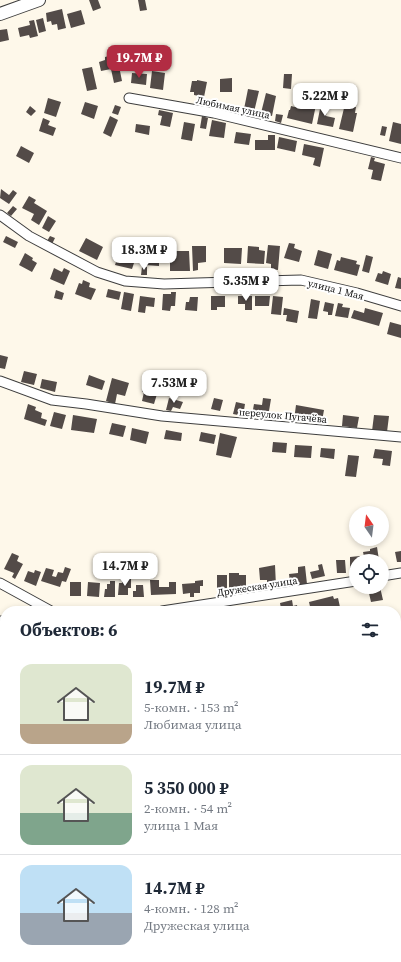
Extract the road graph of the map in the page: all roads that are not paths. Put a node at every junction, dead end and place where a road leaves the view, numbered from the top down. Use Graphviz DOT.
graph roads {
  1 [pos="39,0"];
  2 [pos="0,14"];
  3 [pos="129,98"];
  4 [pos="401,158"];
  5 [pos="0,215"];
  6 [pos="401,306"];
  7 [pos="0,381"];
  8 [pos="401,437"];
  9 [pos="401,573"];
  10 [pos="389,575"];
  11 [pos="349,582"];
  12 [pos="0,583"];
  13 [pos="42,606"];
  14 [pos="194,606"];
  1 -- 2 [label="street"];
  3 -- 4 [label="street, Любимая улица"];
  5 -- 6 [label="street, улица 1 Мая"];
  7 -- 8 [label="street, переулок Пугачёва"];
  9 -- 10 [label="street"];
  11 -- 14 [label="street, Дружеская улица"];
  12 -- 13 [label="street"];
}
